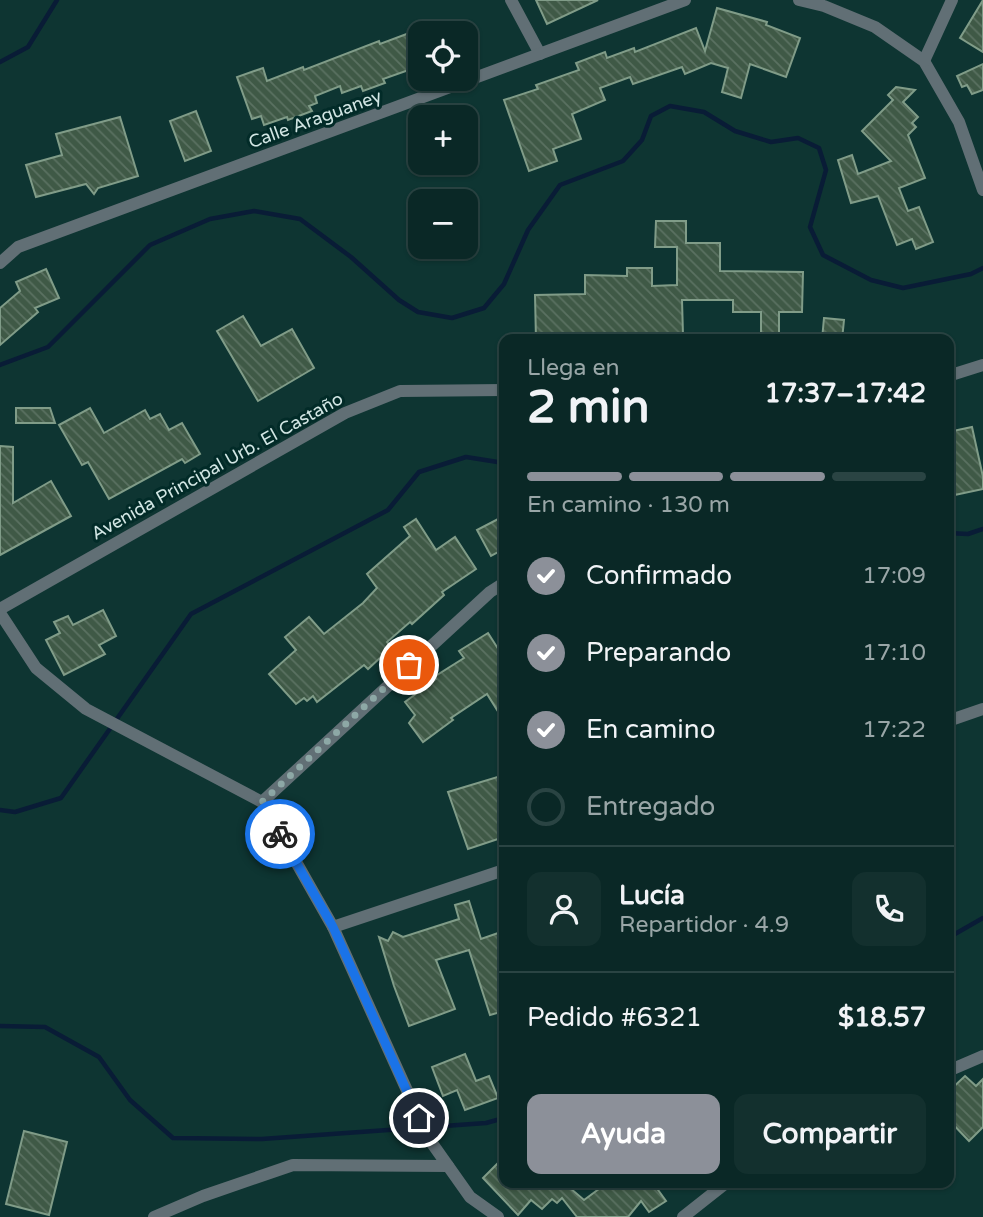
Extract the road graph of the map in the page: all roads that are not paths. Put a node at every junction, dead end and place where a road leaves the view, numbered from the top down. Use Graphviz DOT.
graph roads {
  1 [pos="511,0"];
  2 [pos="685,0"];
  3 [pos="799,0"];
  4 [pos="952,0"];
  5 [pos="540,54"];
  6 [pos="924,61"];
  7 [pos="983,190"];
  8 [pos="0,263"];
  9 [pos="983,365"];
  10 [pos="954,374"];
  11 [pos="499,390"];
  12 [pos="499,586"];
  13 [pos="0,611"];
  14 [pos="983,709"];
  15 [pos="954,719"];
  16 [pos="262,802"];
  17 [pos="499,872"];
  18 [pos="333,927"];
  19 [pos="983,1056"];
  20 [pos="954,1068"];
  21 [pos="448,1166"];
  22 [pos="720,1188"];
  23 [pos="154,1217"];
  24 [pos="498,1217"];
  25 [pos="684,1217"];
  1 -- 5 [label="street"];
  2 -- 5 [label="street, Calle Araguaney"];
  3 -- 6 [label="street"];
  4 -- 6 [label="street"];
  5 -- 8 [label="street, Calle Araguaney"];
  6 -- 7 [label="street"];
  9 -- 10 [label="street"];
  11 -- 13 [label="street, Avenida Principal Urb. El Castaño"];
  12 -- 16 [label="street"];
  13 -- 16 [label="street"];
  14 -- 15 [label="street"];
  16 -- 18 [label="street"];
  17 -- 18 [label="street"];
  18 -- 21 [label="street"];
  19 -- 20 [label="street"];
  21 -- 23 [label="street"];
  21 -- 24 [label="street"];
  22 -- 25 [label="street"];
}
